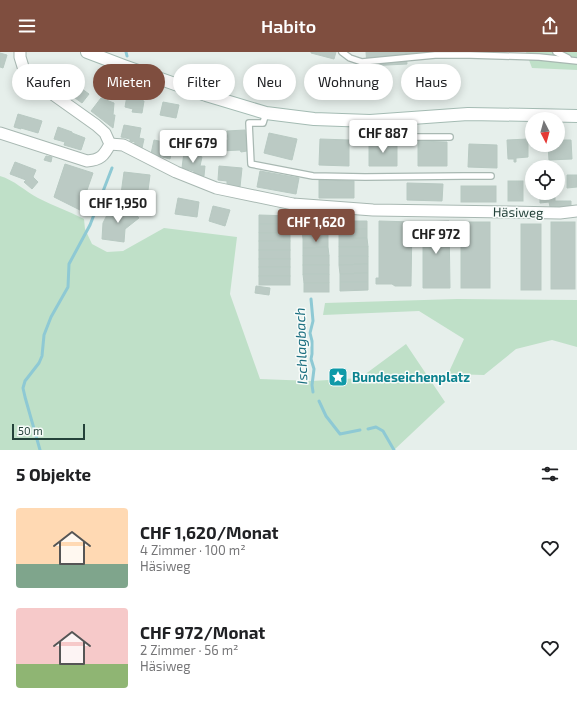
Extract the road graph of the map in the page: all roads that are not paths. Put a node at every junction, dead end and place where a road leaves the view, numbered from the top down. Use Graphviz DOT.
graph roads {
  1 [pos="20,52"];
  2 [pos="87,52"];
  3 [pos="342,52"];
  4 [pos="556,52"];
  5 [pos="574,61"];
  6 [pos="266,113"];
  7 [pos="577,116"];
  8 [pos="406,118"];
  9 [pos="0,133"];
  10 [pos="450,137"];
  11 [pos="110,144"];
  12 [pos="491,176"];
  13 [pos="577,211"];
  1 -- 11 [label="street"];
  2 -- 6 [label="main road"];
  3 -- 5 [label="lane"];
  4 -- 5 [label="lane"];
  6 -- 8 [label="main road"];
  6 -- 12 [label="lane"];
  7 -- 8 [label="main road"];
  8 -- 10 [label="lane"];
  9 -- 11 [label="street"];
  11 -- 13 [label="street, Häsiweg"];
}
